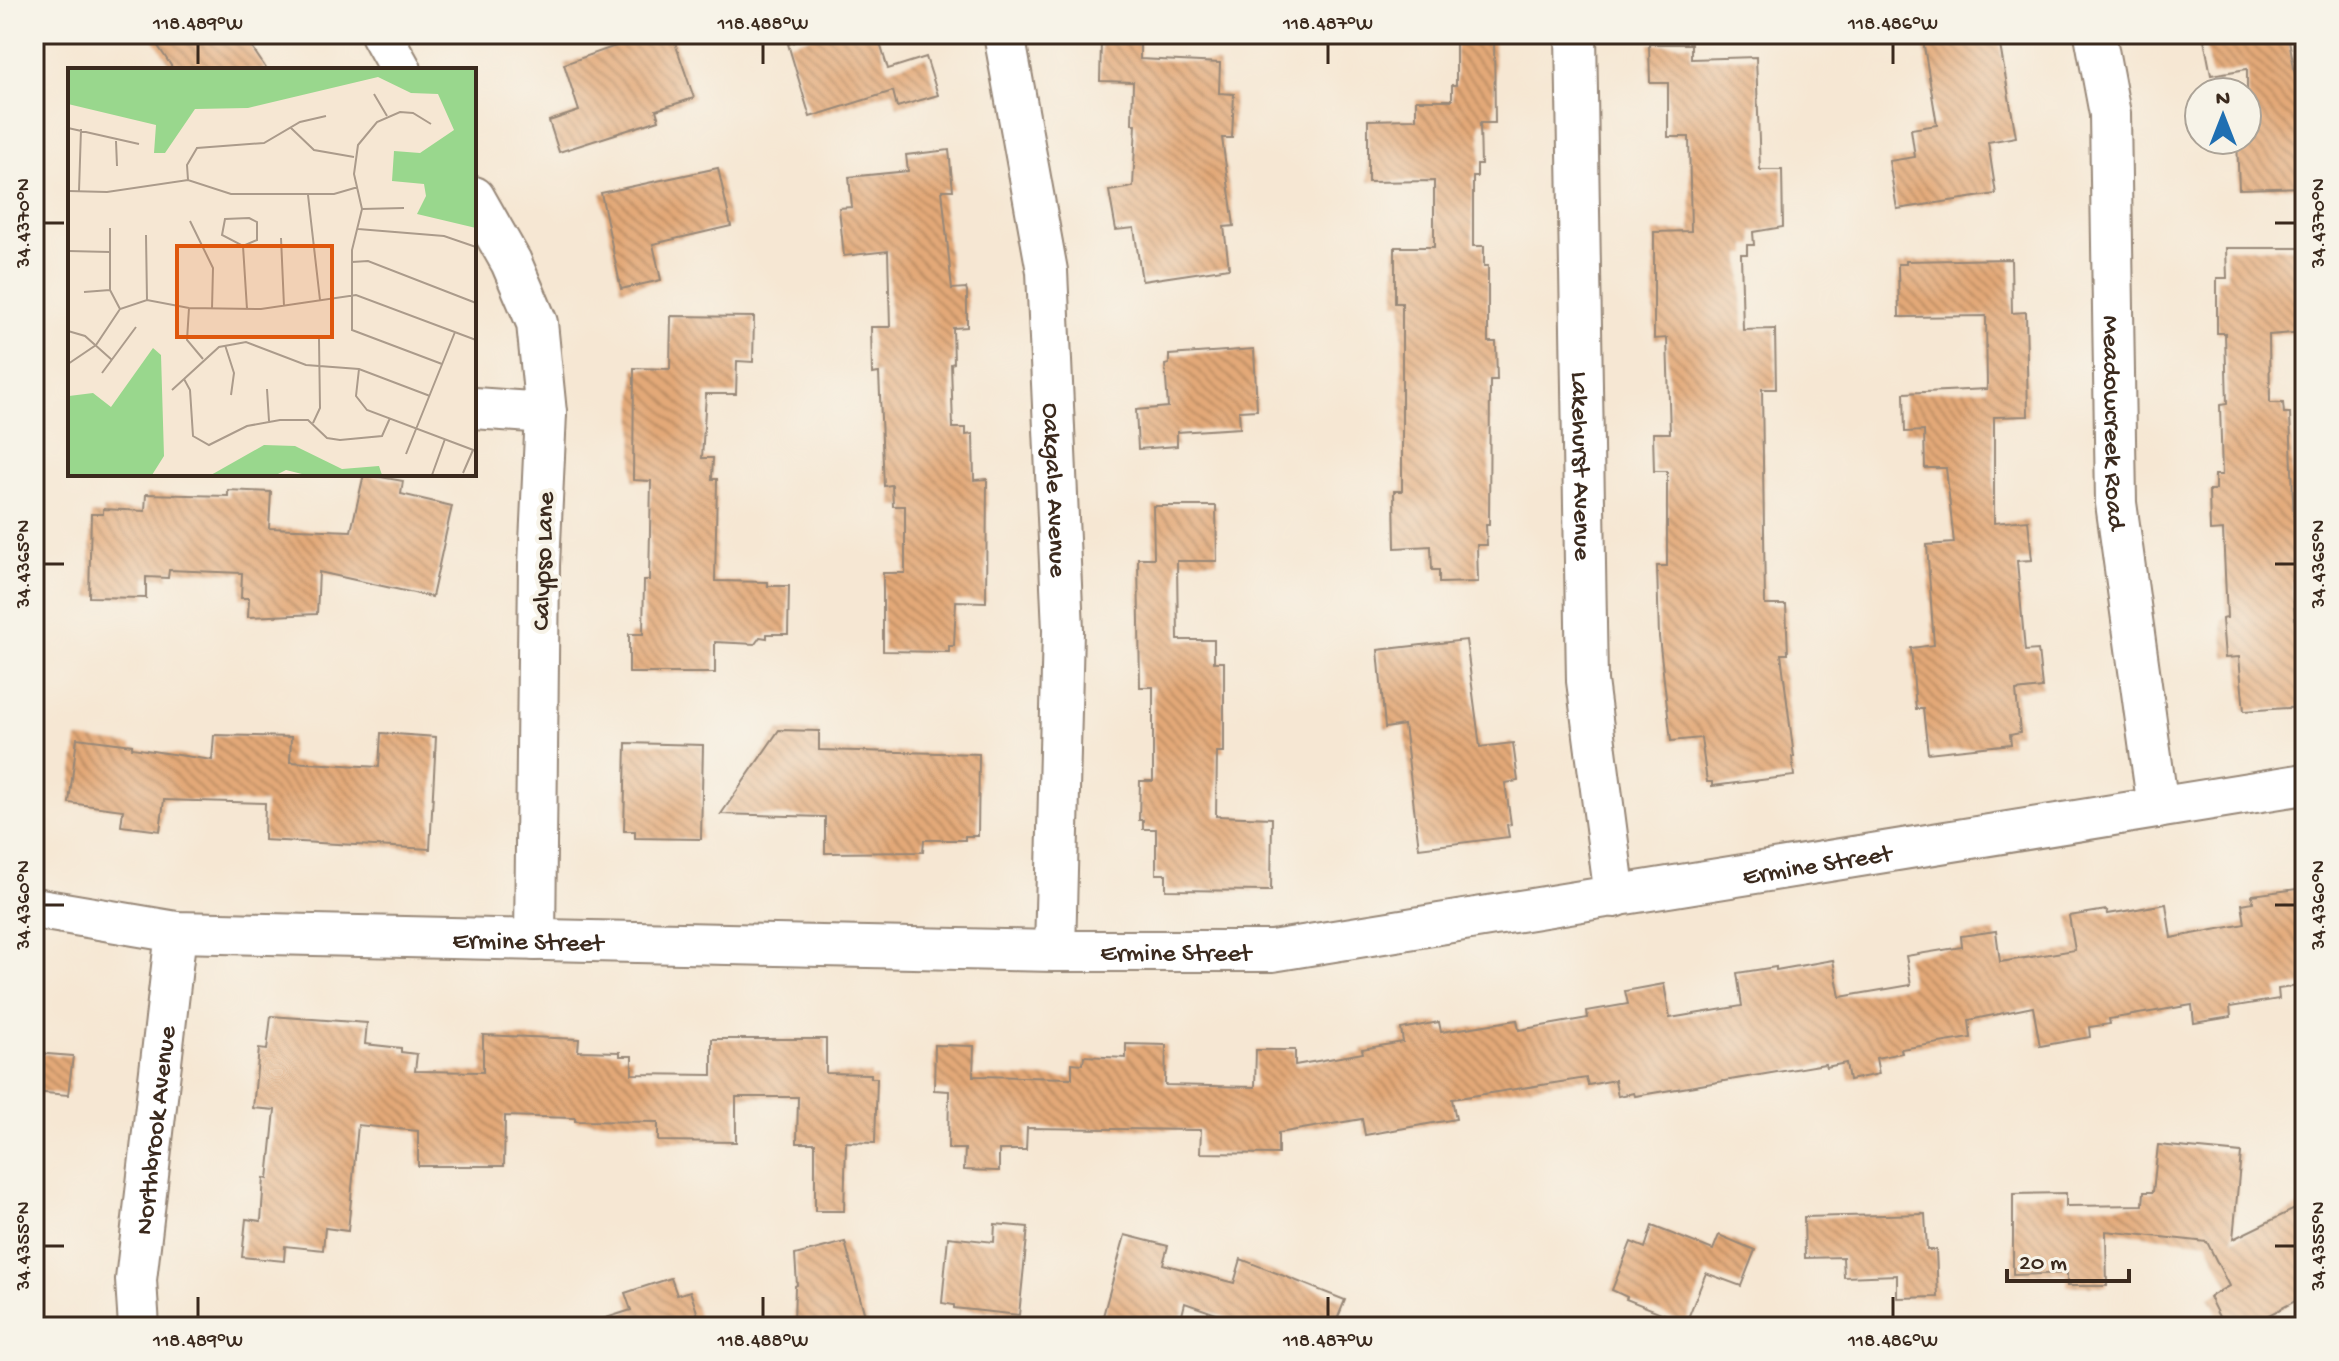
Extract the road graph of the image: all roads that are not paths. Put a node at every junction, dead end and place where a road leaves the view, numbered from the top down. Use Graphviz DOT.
graph roads {
  1 [pos="381,34"];
  2 [pos="1004,34"];
  3 [pos="1576,34"];
  4 [pos="2095,34"];
  5 [pos="400,68"];
  6 [pos="476,201"];
  7 [pos="476,408"];
  8 [pos="546,413"];
  9 [pos="2305,784"];
  10 [pos="2158,808"];
  11 [pos="1615,897"];
  12 [pos="34,908"];
  13 [pos="176,932"];
  14 [pos="535,940"];
  15 [pos="1055,951"];
  16 [pos="139,1327"];
  1 -- 5 [label="street"];
  2 -- 15 [label="street, Oakgale Avenue"];
  3 -- 11 [label="street, Lakehurst Avenue"];
  4 -- 10 [label="street, Meadowcreek Road"];
  6 -- 8 [label="street, Calypso Lane"];
  7 -- 8 [label="street"];
  8 -- 14 [label="street, Calypso Lane"];
  9 -- 10 [label="street, Ermine Street"];
  10 -- 11 [label="street, Ermine Street"];
  11 -- 15 [label="street, Ermine Street"];
  12 -- 13 [label="street, Ermine Street"];
  13 -- 14 [label="street, Ermine Street"];
  13 -- 16 [label="street, Northbrook Avenue"];
  14 -- 15 [label="street, Ermine Street"];
}
